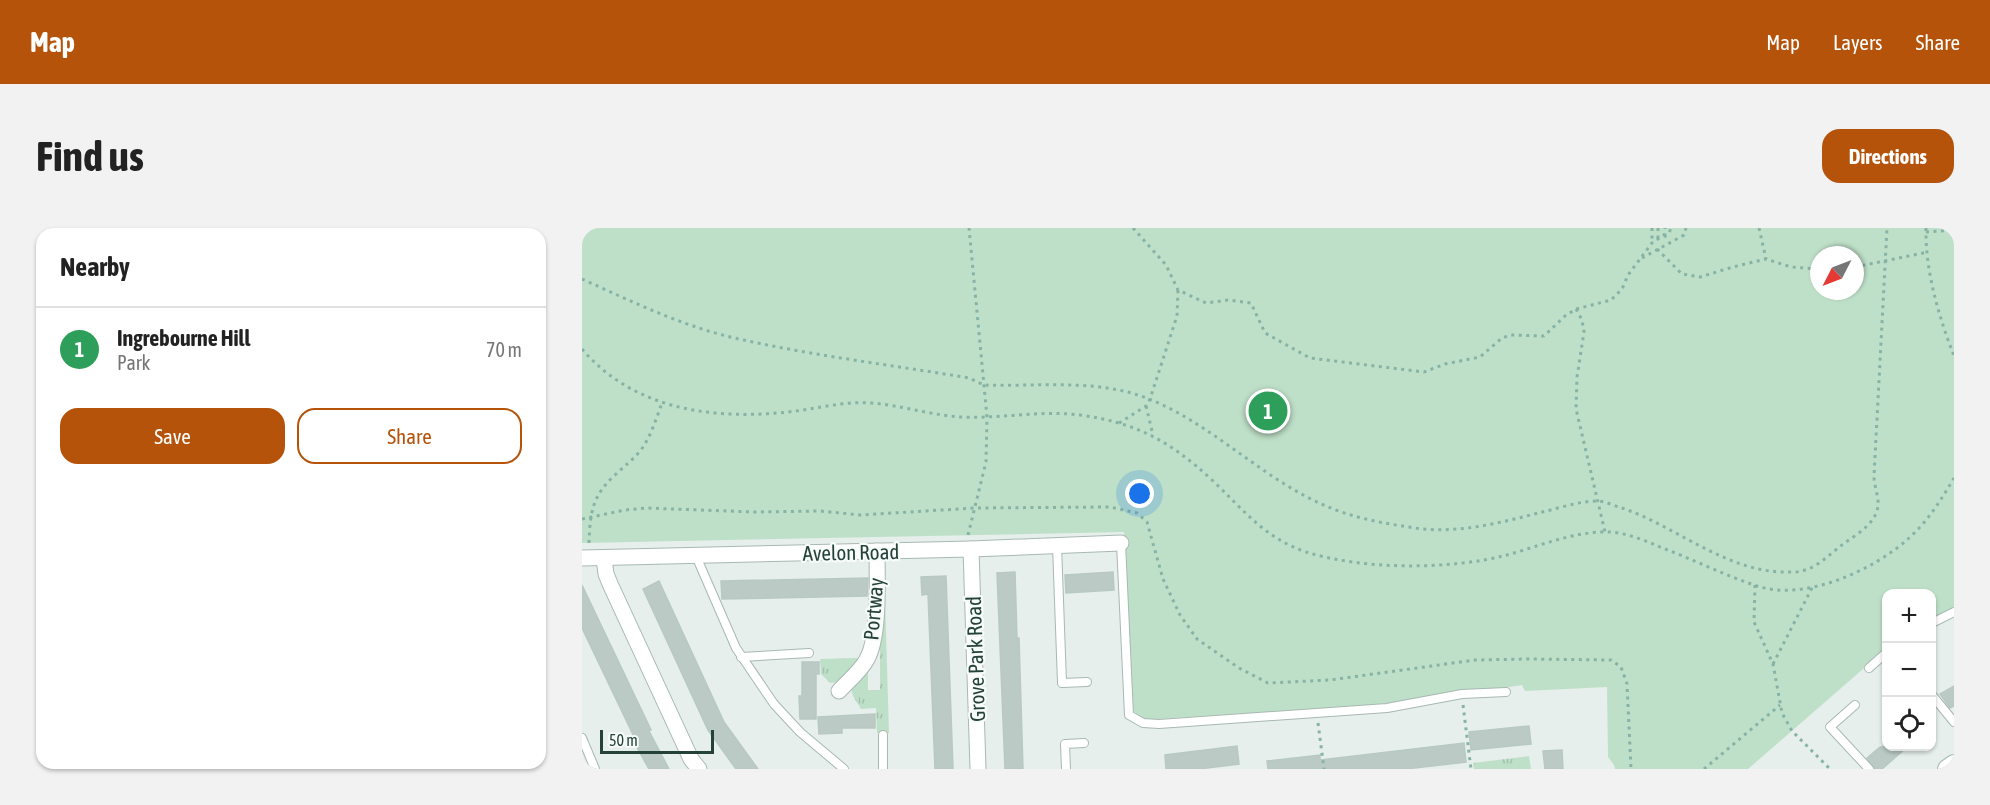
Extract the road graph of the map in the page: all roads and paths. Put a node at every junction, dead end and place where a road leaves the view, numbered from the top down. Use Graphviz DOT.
graph roads {
  1 [pos="969,228"];
  2 [pos="1133,228"];
  3 [pos="1652,228"];
  4 [pos="1658,228"];
  5 [pos="1665,228"];
  6 [pos="1671,228"];
  7 [pos="1686,228"];
  8 [pos="1759,228"];
  9 [pos="1887,228"];
  10 [pos="1926,230"];
  11 [pos="1954,230"];
  12 [pos="1660,238"];
  13 [pos="1652,243"];
  14 [pos="1657,249"];
  15 [pos="1928,252"];
  16 [pos="1642,258"];
  17 [pos="1766,259"];
  18 [pos="1884,261"];
  19 [pos="1864,265"];
  20 [pos="1810,268"];
  21 [pos="582,279"];
  22 [pos="1178,290"];
  23 [pos="1576,309"];
  24 [pos="582,349"];
  25 [pos="1954,356"];
  26 [pos="984,385"];
  27 [pos="1150,399"];
  28 [pos="662,403"];
  29 [pos="1146,406"];
  30 [pos="987,417"];
  31 [pos="1119,423"];
  32 [pos="1153,435"];
  33 [pos="1954,478"];
  34 [pos="1599,501"];
  35 [pos="975,508"];
  36 [pos="591,517"];
  37 [pos="582,519"];
  38 [pos="1605,532"];
  39 [pos="970,542"];
  40 [pos="1121,543"];
  41 [pos="1057,545"];
  42 [pos="877,551"];
  43 [pos="696,556"];
  44 [pos="592,558"];
  45 [pos="1755,585"];
  46 [pos="1813,586"];
  47 [pos="1954,612"];
  48 [pos="1936,621"];
  49 [pos="809,653"];
  50 [pos="741,657"];
  51 [pos="1882,657"];
  52 [pos="1773,664"];
  53 [pos="1869,668"];
  54 [pos="1087,682"];
  55 [pos="839,691"];
  56 [pos="1506,692"];
  57 [pos="1462,694"];
  58 [pos="1934,697"];
  59 [pos="1780,705"];
  60 [pos="1855,705"];
  61 [pos="1316,712"];
  62 [pos="1954,722"];
  63 [pos="883,735"];
  64 [pos="582,738"];
  65 [pos="1084,743"];
  66 [pos="1954,764"];
  67 [pos="596,769"];
  68 [pos="699,769"];
  69 [pos="844,769"];
  70 [pos="883,769"];
  71 [pos="978,769"];
  72 [pos="1066,769"];
  73 [pos="1324,769"];
  74 [pos="1471,769"];
  75 [pos="1631,769"];
  76 [pos="1704,769"];
  77 [pos="1830,769"];
  78 [pos="1869,769"];
  79 [pos="1947,769"];
  1 -- 26 [label="path"];
  2 -- 22 [label="path"];
  3 -- 13 [label="path"];
  4 -- 12 [label="path"];
  5 -- 12 [label="path"];
  6 -- 12 [label="path"];
  7 -- 14 [label="path"];
  8 -- 17 [label="path"];
  9 -- 18 [label="path"];
  10 -- 11 [label="path"];
  10 -- 15 [label="path"];
  12 -- 13 [label="path"];
  13 -- 16 [label="path"];
  14 -- 16 [label="path"];
  14 -- 17 [label="path"];
  15 -- 18 [label="path"];
  15 -- 25 [label="path"];
  16 -- 23 [label="path"];
  17 -- 20 [label="path"];
  18 -- 19 [label="path"];
  18 -- 34 [label="path"];
  21 -- 26 [label="path"];
  22 -- 23 [label="path"];
  22 -- 27 [label="path"];
  23 -- 34 [label="path"];
  24 -- 28 [label="path"];
  26 -- 27 [label="path"];
  26 -- 30 [label="path"];
  27 -- 29 [label="path"];
  27 -- 34 [label="path"];
  28 -- 30 [label="path"];
  28 -- 36 [label="path"];
  29 -- 31 [label="path"];
  29 -- 32 [label="path"];
  30 -- 31 [label="path"];
  30 -- 35 [label="path"];
  31 -- 32 [label="path"];
  32 -- 38 [label="path"];
  33 -- 46 [label="path"];
  34 -- 38 [label="path"];
  35 -- 36 [label="path"];
  35 -- 39 [label="path"];
  35 -- 75 [label="path"];
  36 -- 37 [label="path"];
  36 -- 44 [label="path"];
  38 -- 45 [label="path"];
  39 -- 41 [label="street, Avelon Road"];
  39 -- 42 [label="street, Avelon Road"];
  39 -- 71 [label="street, Grove Park Road"];
  40 -- 41 [label="street, Avelon Road"];
  40 -- 61 [label="lane"];
  41 -- 54 [label="lane"];
  42 -- 43 [label="street, Avelon Road"];
  42 -- 55 [label="street, Portway"];
  43 -- 44 [label="street, Avelon Road"];
  43 -- 50 [label="lane"];
  44 -- 68 [label="street"];
  45 -- 46 [label="path"];
  45 -- 52 [label="path"];
  46 -- 52 [label="path"];
  47 -- 48 [label="lane"];
  49 -- 50 [label="lane"];
  50 -- 69 [label="lane"];
  51 -- 53 [label="lane"];
  52 -- 59 [label="path"];
  56 -- 57 [label="lane"];
  57 -- 61 [label="lane"];
  57 -- 74 [label="path"];
  58 -- 62 [label="lane"];
  59 -- 76 [label="path"];
  59 -- 77 [label="path"];
  60 -- 78 [label="lane"];
  61 -- 73 [label="path"];
  63 -- 70 [label="lane"];
  64 -- 67 [label="lane"];
  65 -- 72 [label="lane"];
  66 -- 79 [label="street"];
}
